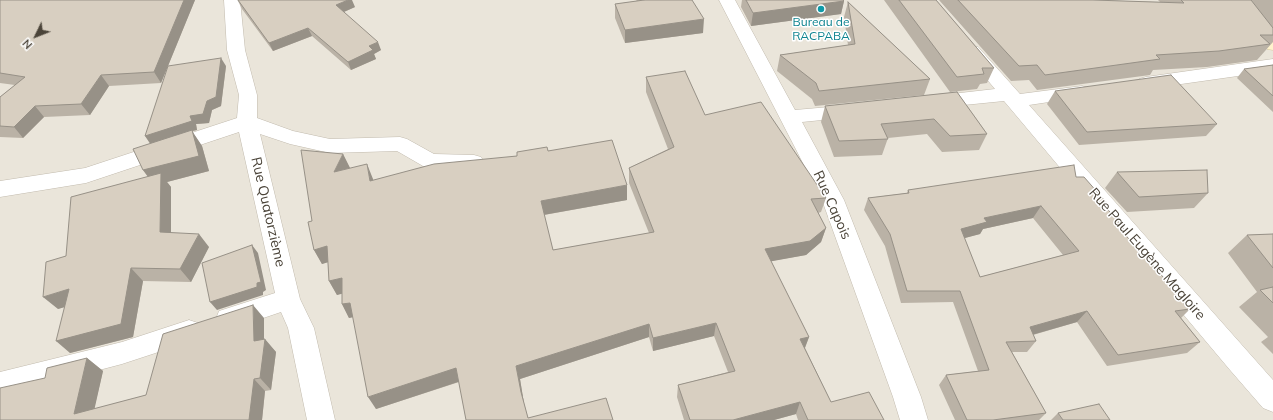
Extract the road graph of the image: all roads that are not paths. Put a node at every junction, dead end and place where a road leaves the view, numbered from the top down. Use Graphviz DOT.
graph roads {
  1 [pos="232,0"];
  2 [pos="727,0"];
  3 [pos="1238,0"];
  4 [pos="958,35"];
  5 [pos="1273,45"];
  6 [pos="1273,65"];
  7 [pos="1133,85"];
  8 [pos="1102,89"];
  9 [pos="1013,98"];
  10 [pos="915,104"];
  11 [pos="868,109"];
  12 [pos="789,117"];
  13 [pos="247,122"];
  14 [pos="474,162"];
  15 [pos="0,189"];
  16 [pos="288,299"];
  17 [pos="0,384"];
  18 [pos="1273,399"];
  19 [pos="321,420"];
  20 [pos="914,420"];
  1 -- 13 [label="street, Rue Quatorzième"];
  2 -- 12 [label="street, Rue Capois"];
  3 -- 5 [label="main road"];
  4 -- 9 [label="street, Rue Paul Eugène Magloire"];
  6 -- 7 [label="street"];
  8 -- 9 [label="street"];
  9 -- 10 [label="street"];
  9 -- 18 [label="street, Rue Paul Eugène Magloire"];
  11 -- 12 [label="street"];
  12 -- 20 [label="street, Rue Capois"];
  13 -- 14 [label="street"];
  13 -- 15 [label="street"];
  13 -- 16 [label="street, Rue Quatorzième"];
  16 -- 17 [label="street"];
  16 -- 19 [label="street, Rue Quatorzième"];
}
